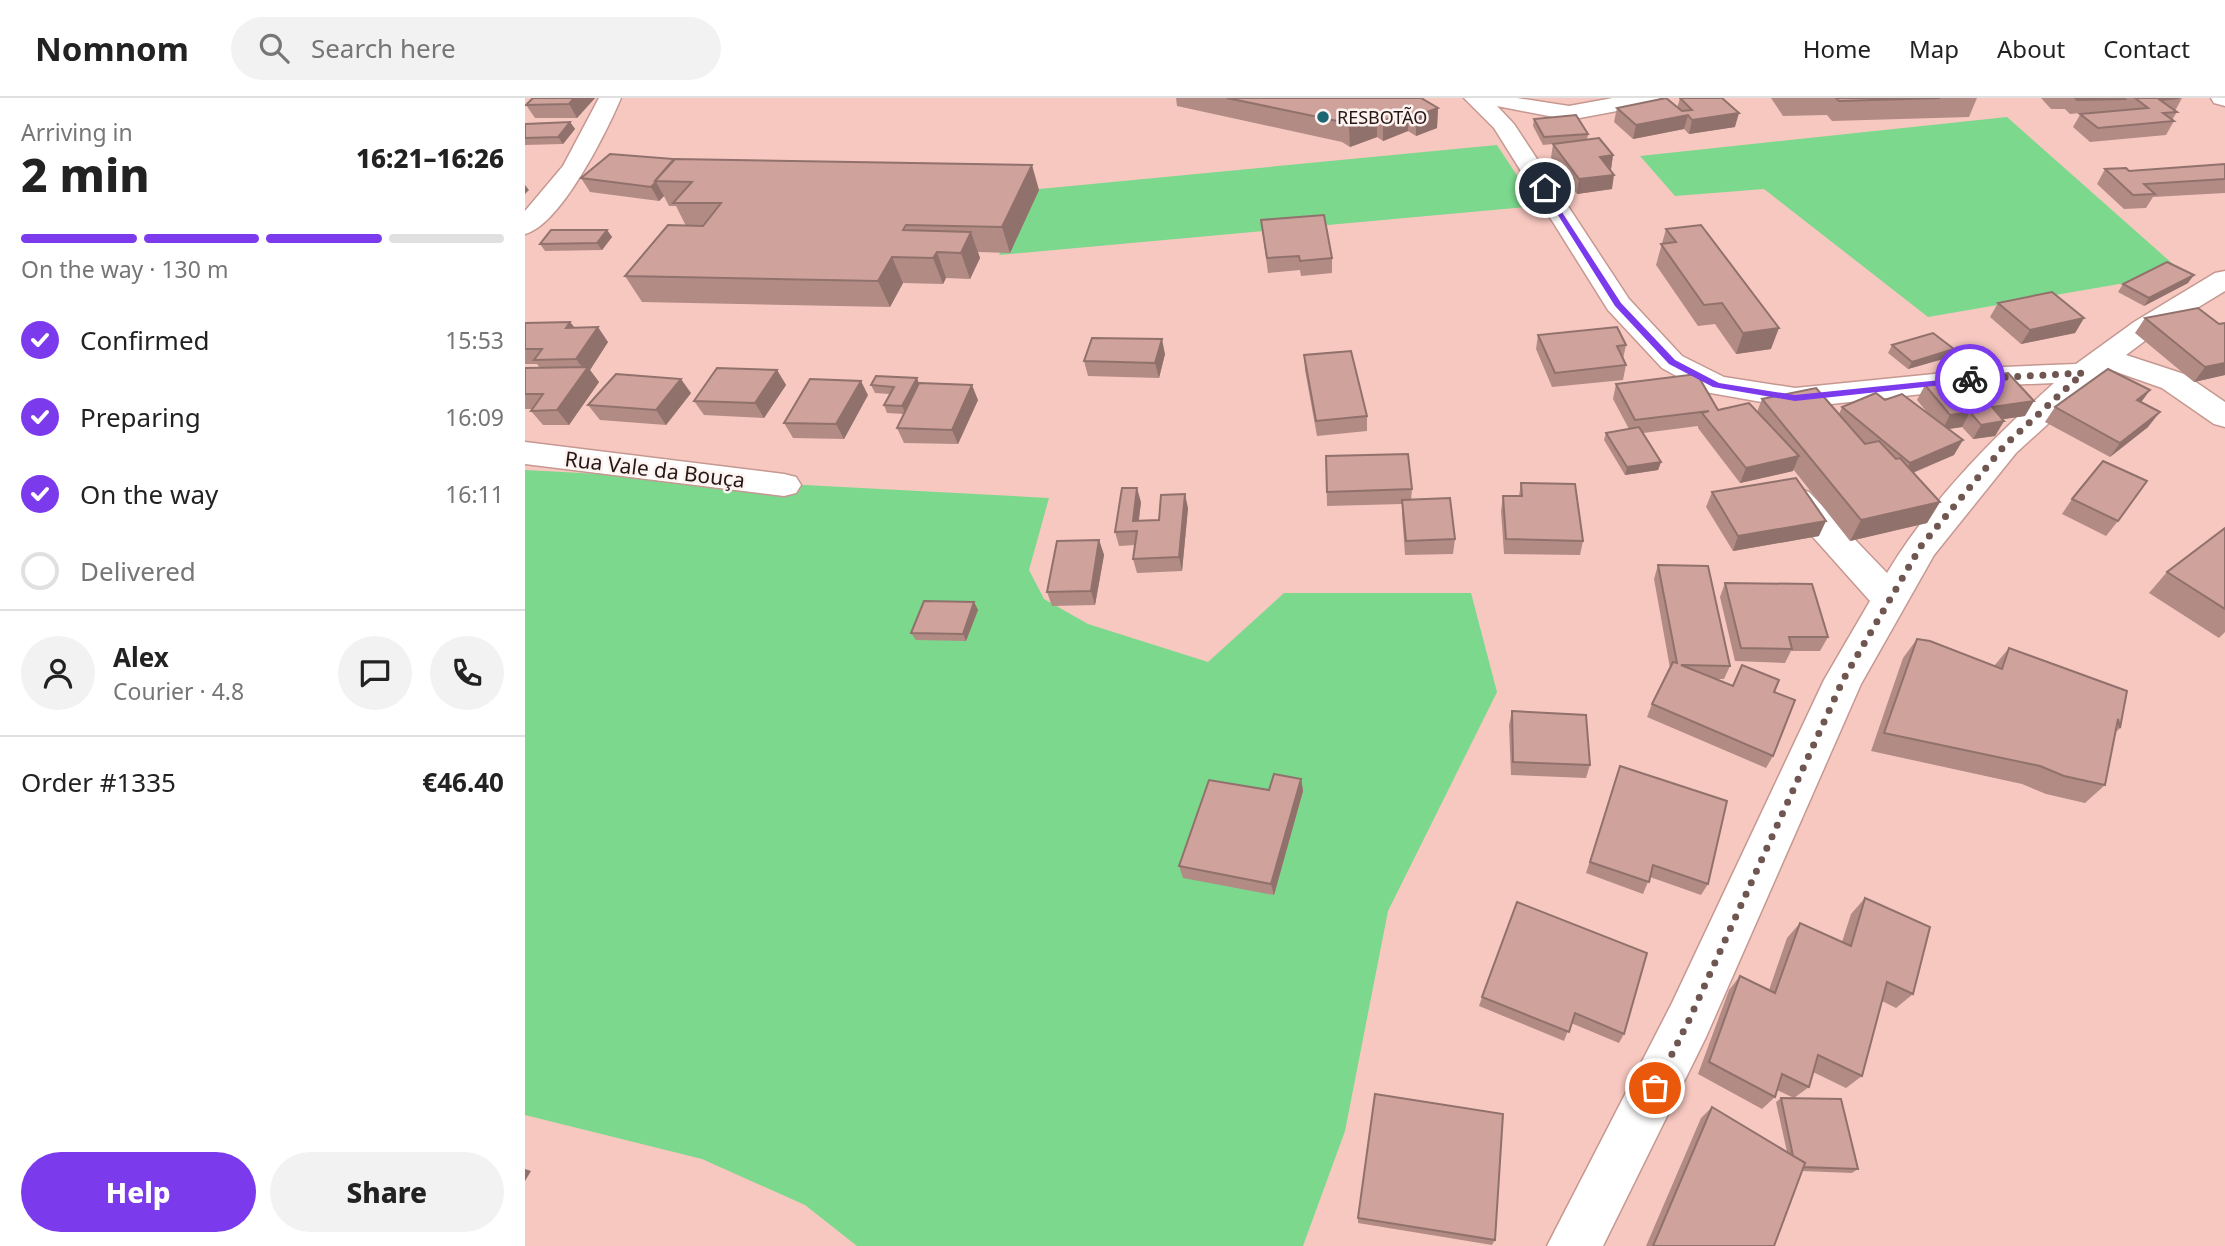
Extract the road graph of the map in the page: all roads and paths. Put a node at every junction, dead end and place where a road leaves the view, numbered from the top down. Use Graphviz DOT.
graph roads {
  1 [pos="610,98"];
  2 [pos="1475,98"];
  3 [pos="1649,98"];
  4 [pos="1498,111"];
  5 [pos="525,226"];
  6 [pos="2225,279"];
  7 [pos="2093,365"];
  8 [pos="2225,416"];
  9 [pos="525,453"];
  10 [pos="784,485"];
  11 [pos="1797,500"];
  12 [pos="1890,599"];
  13 [pos="1574,1246"];
  1 -- 5 [label="street"];
  2 -- 4 [label="street"];
  3 -- 4 [label="street"];
  4 -- 7 [label="street"];
  6 -- 7 [label="street"];
  7 -- 8 [label="street"];
  7 -- 12 [label="street"];
  9 -- 10 [label="street, Rua Vale da Bouça"];
  11 -- 12 [label="street"];
  12 -- 13 [label="street"];
}
